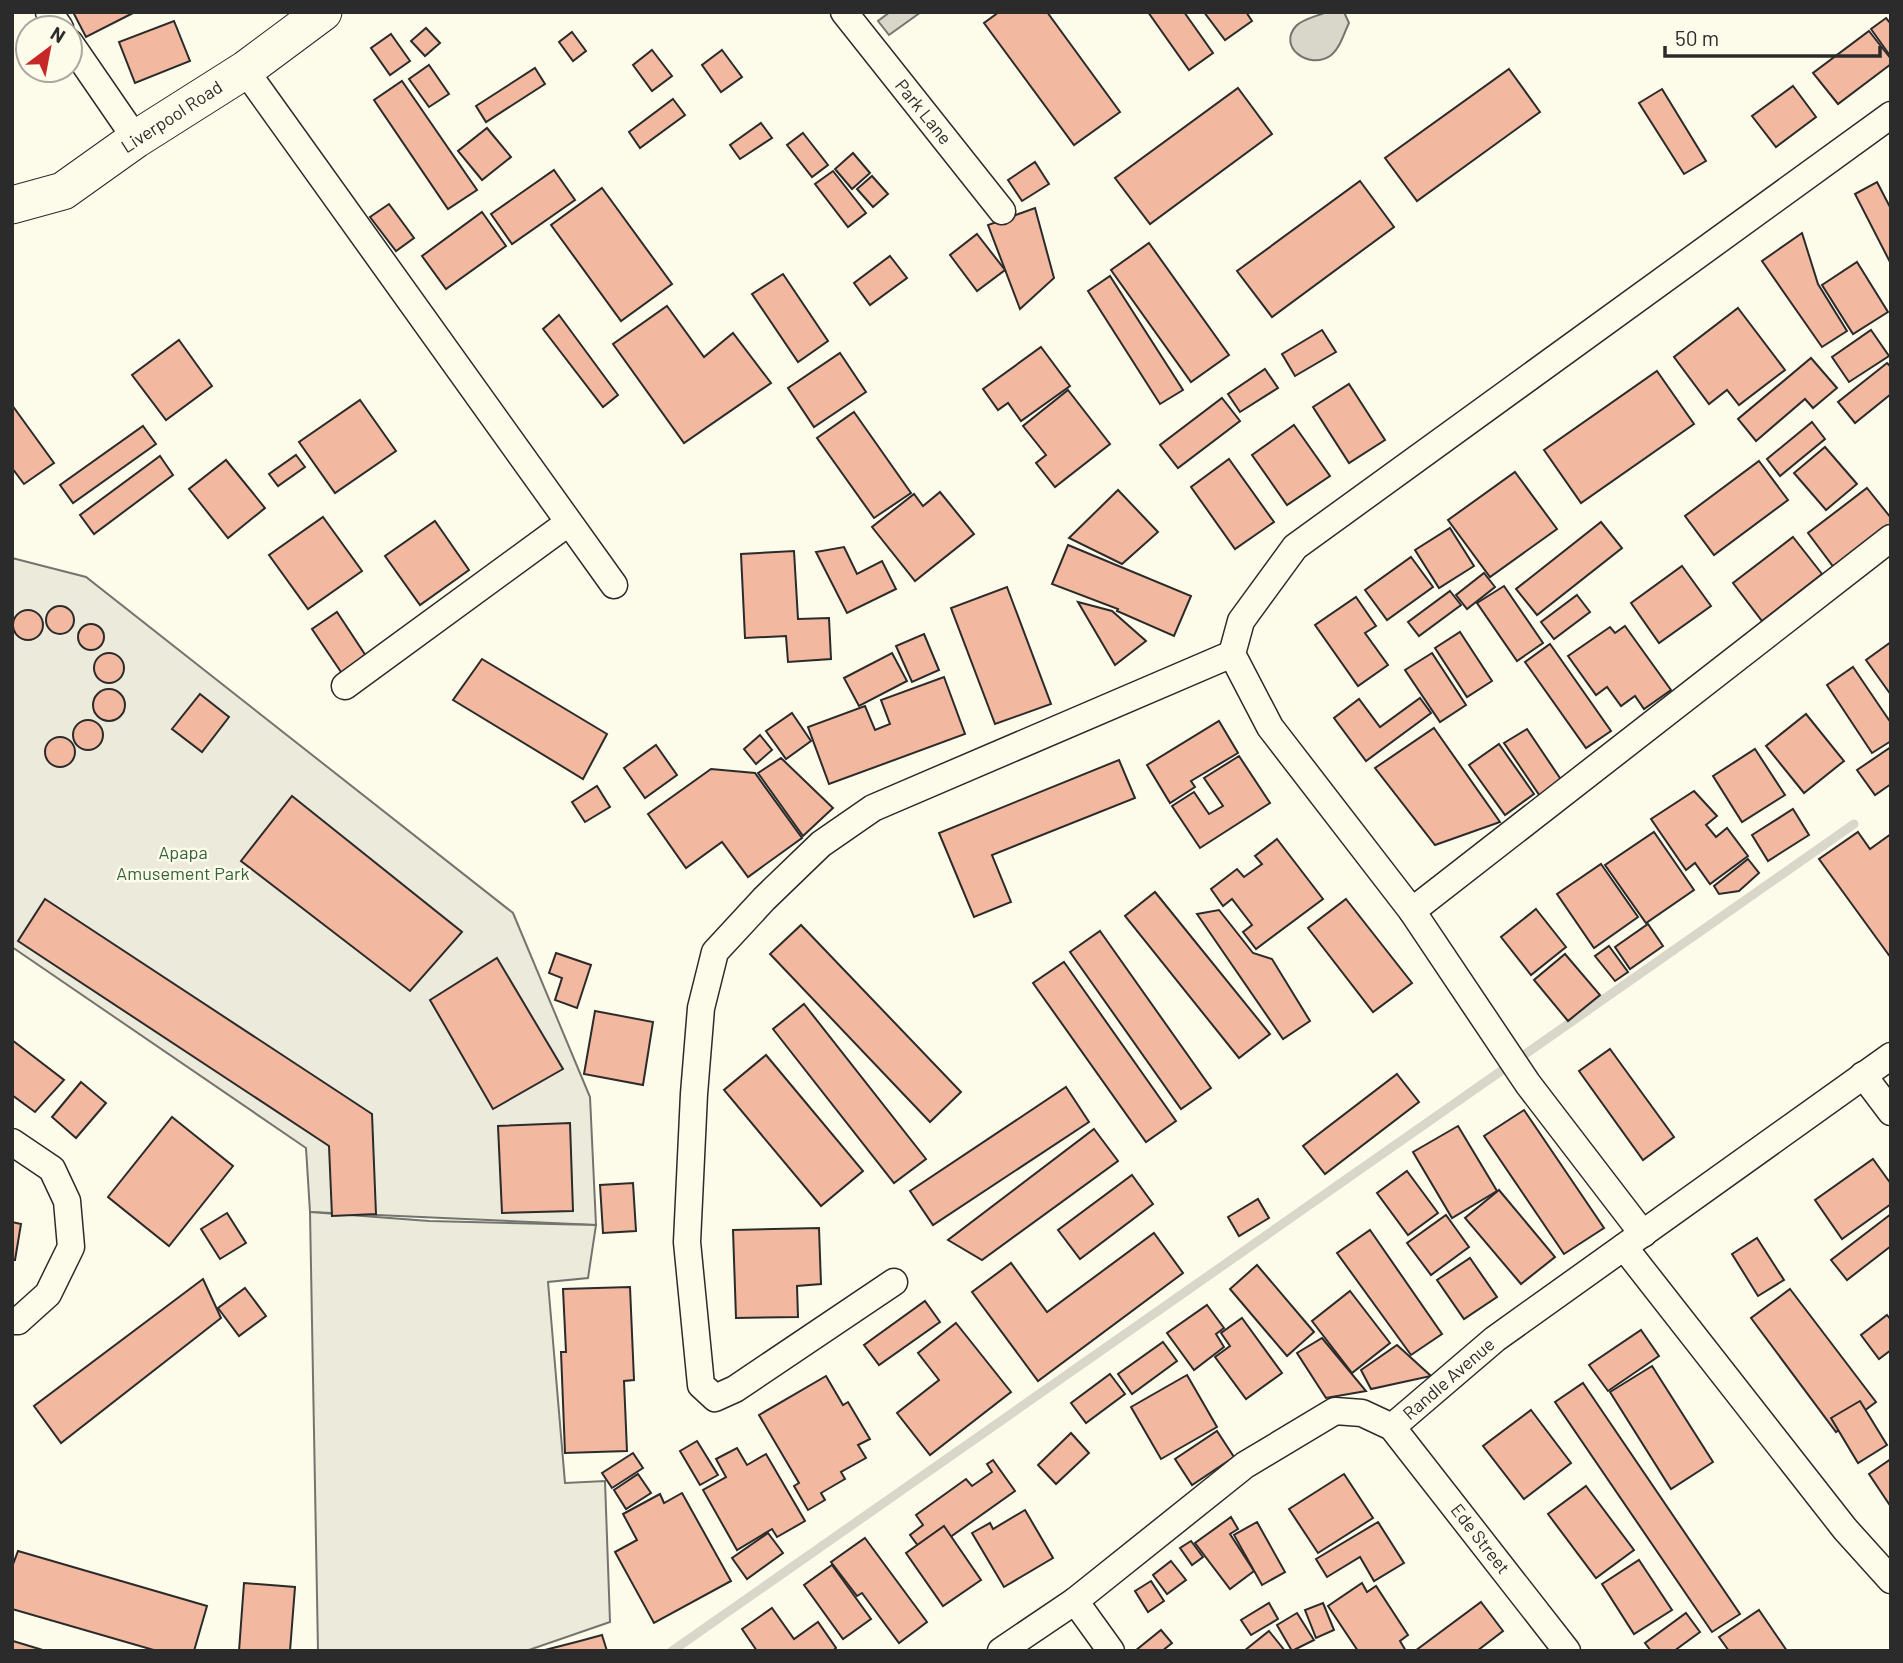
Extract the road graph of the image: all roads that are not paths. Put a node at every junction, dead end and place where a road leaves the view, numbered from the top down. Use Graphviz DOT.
graph roads {
  1 [pos="323,12"];
  2 [pos="845,12"];
  3 [pos="84,63"];
  4 [pos="246,70"];
  5 [pos="1891,115"];
  6 [pos="136,139"];
  7 [pos="12,205"];
  8 [pos="1002,211"];
  9 [pos="568,523"];
  10 [pos="1891,538"];
  11 [pos="614,585"];
  12 [pos="1231,653"];
  13 [pos="345,686"];
  14 [pos="1412,911"];
  15 [pos="1891,1056"];
  16 [pos="1864,1075"];
  17 [pos="1891,1112"];
  18 [pos="12,1142"];
  19 [pos="1634,1241"];
  20 [pos="894,1282"];
  21 [pos="12,1321"];
  22 [pos="1392,1427"];
  23 [pos="1891,1580"];
  24 [pos="1075,1601"];
  25 [pos="1001,1651"];
  26 [pos="1111,1651"];
  27 [pos="1567,1651"];
  1 -- 4 [label="main road, Liverpool Road"];
  2 -- 8 [label="street, Park Lane"];
  3 -- 6 [label="street"];
  4 -- 6 [label="main road, Liverpool Road"];
  4 -- 9 [label="street"];
  5 -- 12 [label="street"];
  6 -- 7 [label="main road, Liverpool Road"];
  9 -- 11 [label="street"];
  9 -- 13 [label="street"];
  10 -- 14 [label="street"];
  12 -- 14 [label="street"];
  12 -- 20 [label="street"];
  14 -- 19 [label="street"];
  15 -- 16 [label="street, Randle Avenue"];
  16 -- 17 [label="street"];
  16 -- 19 [label="street, Randle Avenue"];
  18 -- 21 [label="street"];
  19 -- 22 [label="street, Randle Avenue"];
  19 -- 23 [label="street"];
  22 -- 24 [label="street, Randle Avenue"];
  22 -- 27 [label="street, Ede Street"];
  24 -- 25 [label="street, Randle Avenue"];
  24 -- 26 [label="street"];
}
